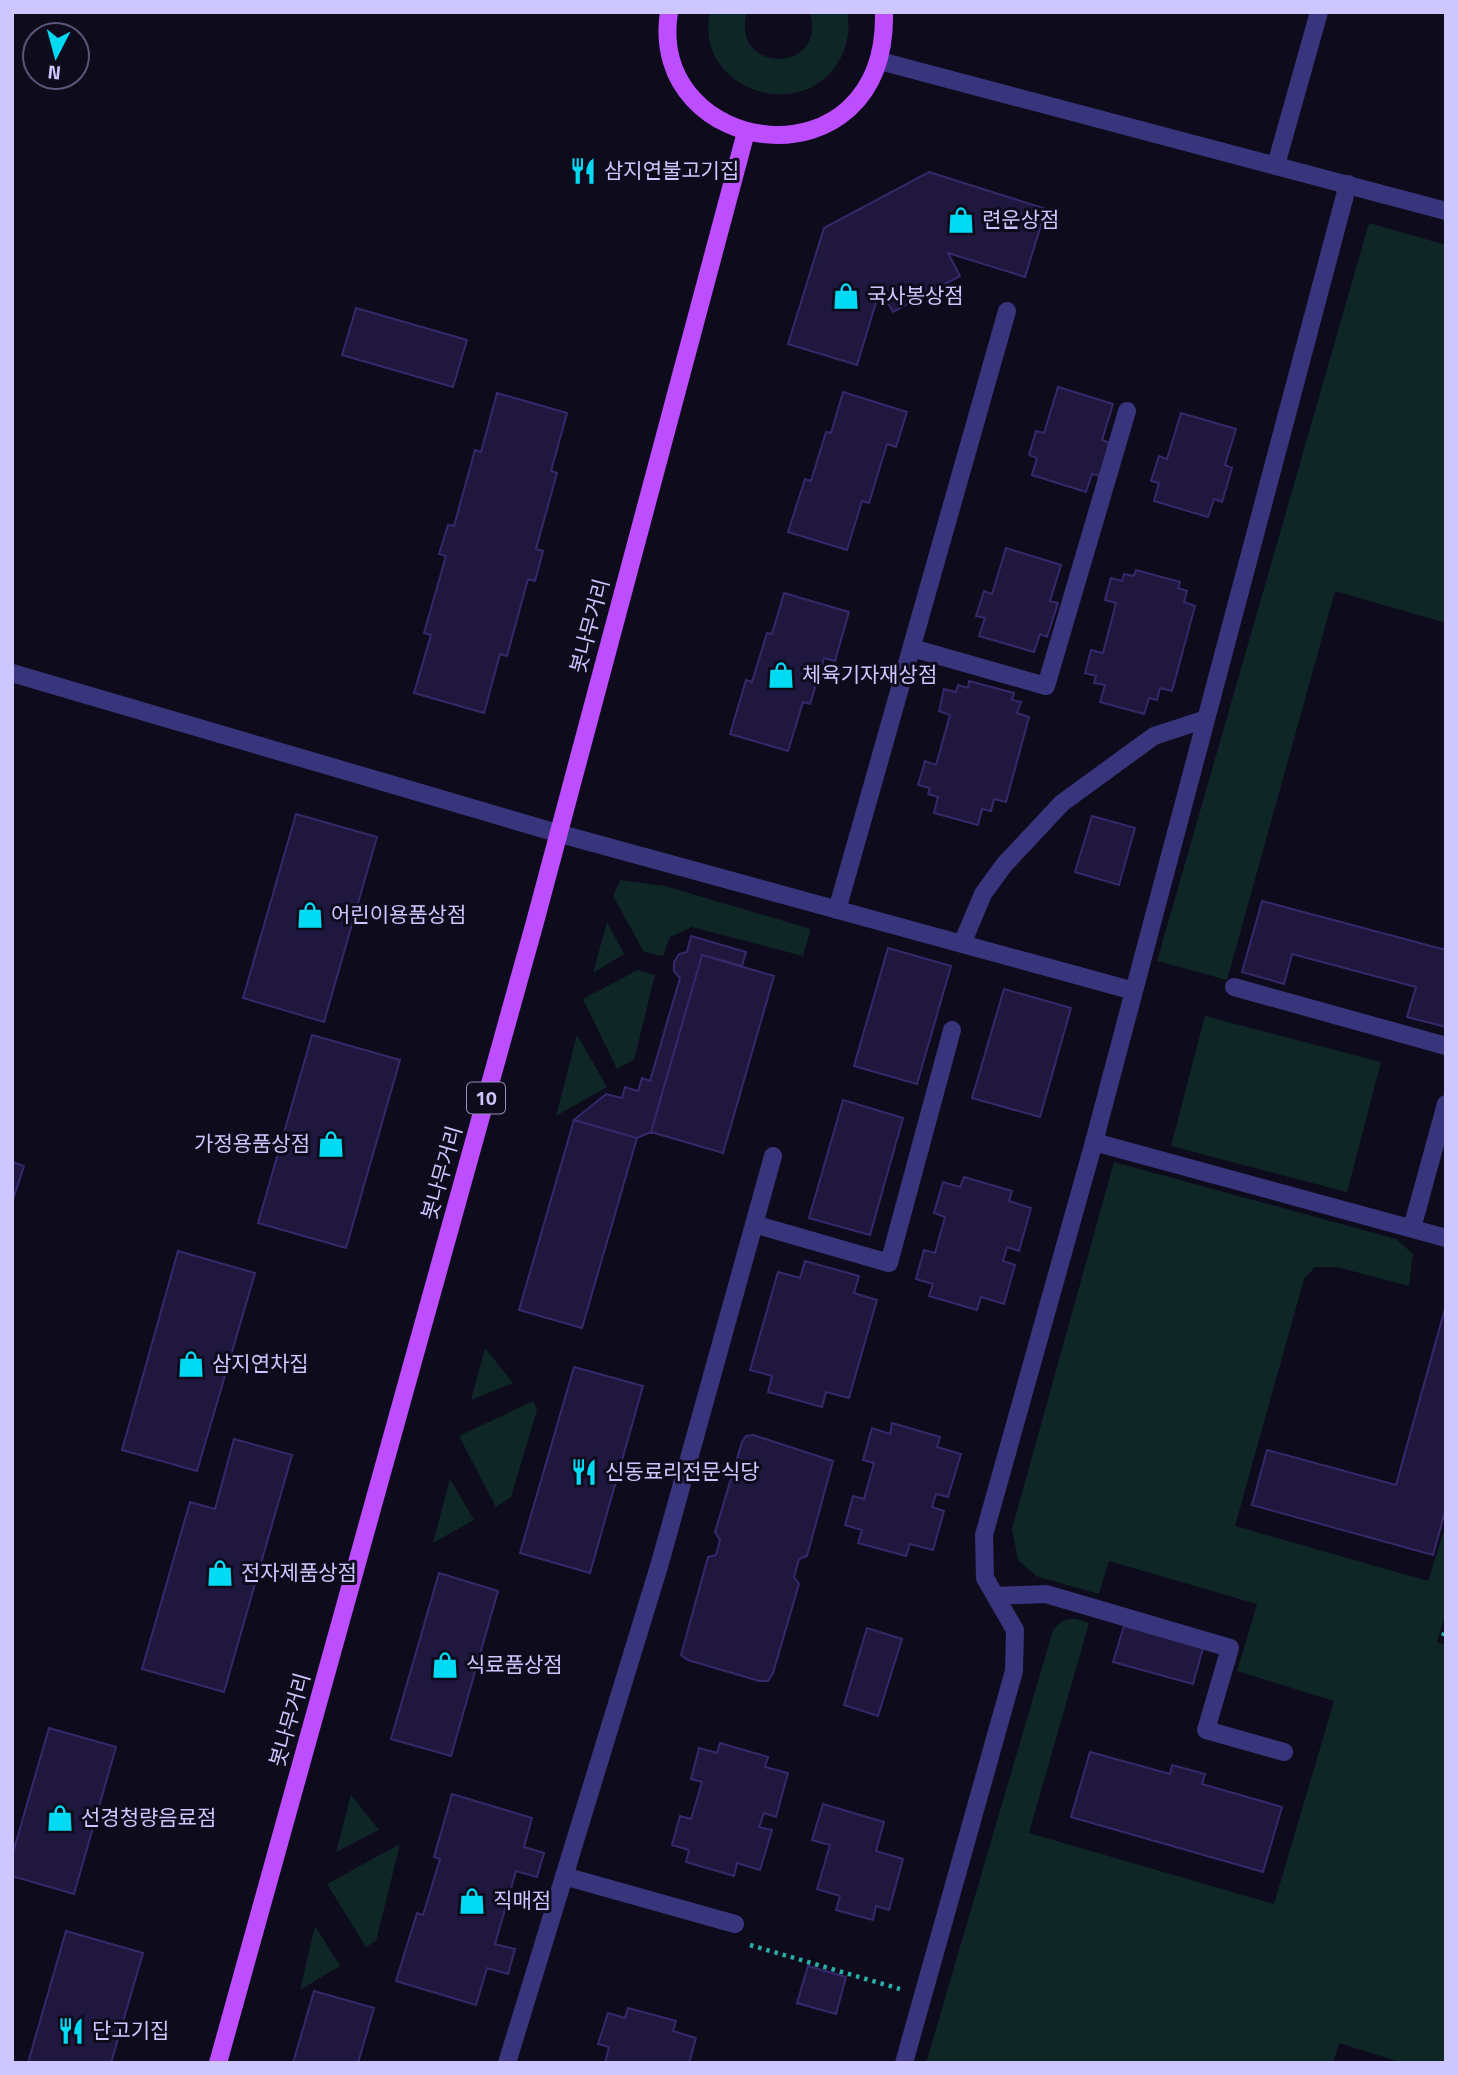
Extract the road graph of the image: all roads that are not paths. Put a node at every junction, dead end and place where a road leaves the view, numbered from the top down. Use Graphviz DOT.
graph roads {
  1 [pos="669,12"];
  2 [pos="884,12"];
  3 [pos="1319,12"];
  4 [pos="880,61"];
  5 [pos="746,132"];
  6 [pos="1276,165"];
  7 [pos="1348,184"];
  8 [pos="1446,211"];
  9 [pos="1007,311"];
  10 [pos="1127,411"];
  11 [pos="912,648"];
  12 [pos="12,673"];
  13 [pos="1206,719"];
  14 [pos="557,833"];
  15 [pos="837,910"];
  16 [pos="962,944"];
  17 [pos="1234,987"];
  18 [pos="1134,991"];
  19 [pos="952,1030"];
  20 [pos="1446,1046"];
  21 [pos="1446,1104"];
  22 [pos="1094,1142"];
  23 [pos="773,1156"];
  24 [pos="754,1224"];
  25 [pos="1412,1228"];
  26 [pos="1446,1238"];
  27 [pos="995,1596"];
  28 [pos="1284,1752"];
  29 [pos="564,1876"];
  30 [pos="735,1924"];
  31 [pos="218,2063"];
  32 [pos="507,2063"];
  33 [pos="904,2063"];
  1 -- 5 [label="main road"];
  2 -- 4 [label="main road"];
  3 -- 6 [label="street"];
  4 -- 5 [label="main road"];
  4 -- 6 [label="street"];
  5 -- 14 [label="main road, 봇나무거리 / 10"];
  6 -- 7 [label="street"];
  7 -- 8 [label="street"];
  7 -- 13 [label="street"];
  9 -- 11 [label="street"];
  10 -- 11 [label="street"];
  11 -- 15 [label="street"];
  12 -- 14 [label="street"];
  13 -- 16 [label="street"];
  13 -- 18 [label="street"];
  14 -- 15 [label="street"];
  14 -- 31 [label="main road, 봇나무거리 / 10"];
  15 -- 16 [label="street"];
  16 -- 18 [label="street"];
  17 -- 20 [label="street"];
  18 -- 22 [label="street"];
  19 -- 24 [label="street"];
  21 -- 25 [label="street"];
  22 -- 25 [label="street"];
  22 -- 27 [label="street"];
  23 -- 24 [label="street"];
  24 -- 29 [label="street"];
  25 -- 26 [label="street"];
  27 -- 28 [label="street"];
  27 -- 33 [label="street"];
  29 -- 30 [label="street"];
  29 -- 32 [label="street"];
}
